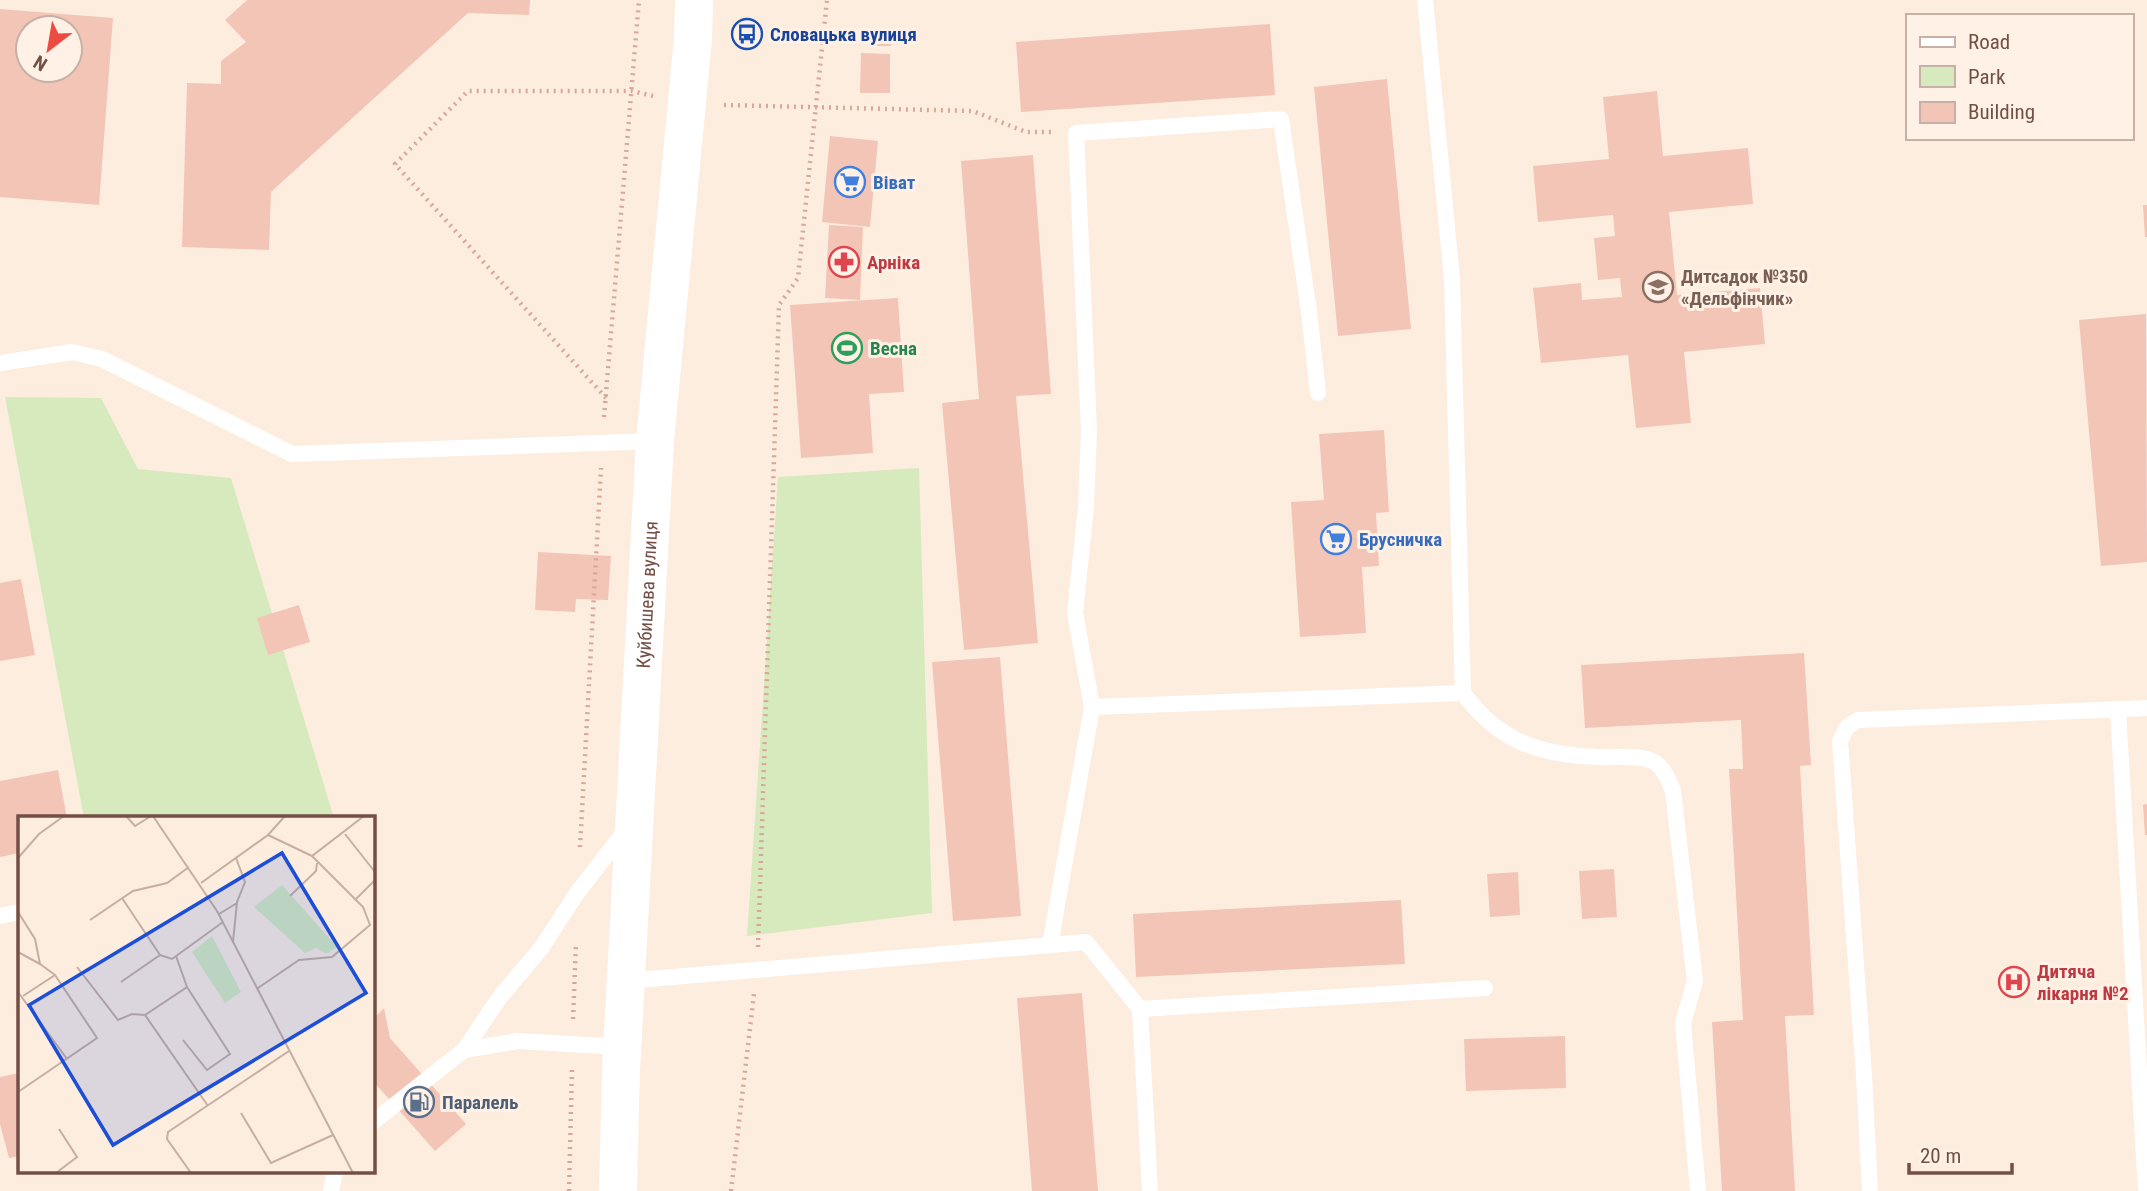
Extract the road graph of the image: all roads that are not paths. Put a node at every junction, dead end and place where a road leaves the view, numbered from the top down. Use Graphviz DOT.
graph roads {
  1 [pos="694,0"];
  2 [pos="1424,0"];
  3 [pos="0,363"];
  4 [pos="1318,393"];
  5 [pos="654,440"];
  6 [pos="1463,693"];
  7 [pos="1092,707"];
  8 [pos="2147,708"];
  9 [pos="2118,710"];
  10 [pos="634,819"];
  11 [pos="18,912"];
  12 [pos="0,916"];
  13 [pos="1050,945"];
  14 [pos="626,981"];
  15 [pos="1485,988"];
  16 [pos="1140,1009"];
  17 [pos="622,1047"];
  18 [pos="464,1050"];
  19 [pos="374,1121"];
  20 [pos="618,1191"];
  21 [pos="1150,1191"];
  22 [pos="1698,1191"];
  23 [pos="1870,1191"];
  24 [pos="2146,1191"];
  1 -- 5 [label="main road, Куйбишева вулиця"];
  2 -- 6 [label="lane"];
  3 -- 5 [label="lane"];
  4 -- 7 [label="lane"];
  5 -- 10 [label="main road, Куйбишева вулиця"];
  6 -- 7 [label="lane"];
  6 -- 22 [label="lane"];
  7 -- 13 [label="lane"];
  8 -- 9 [label="lane"];
  9 -- 23 [label="lane"];
  9 -- 24 [label="lane"];
  10 -- 14 [label="main road, Куйбишева вулиця"];
  10 -- 18 [label="lane"];
  11 -- 12 [label="lane"];
  13 -- 14 [label="lane"];
  13 -- 16 [label="lane"];
  14 -- 17 [label="main road, Куйбишева вулиця"];
  15 -- 16 [label="lane"];
  16 -- 21 [label="lane"];
  17 -- 18 [label="lane"];
  17 -- 20 [label="main road, Куйбишева вулиця"];
  18 -- 19 [label="lane"];
}
